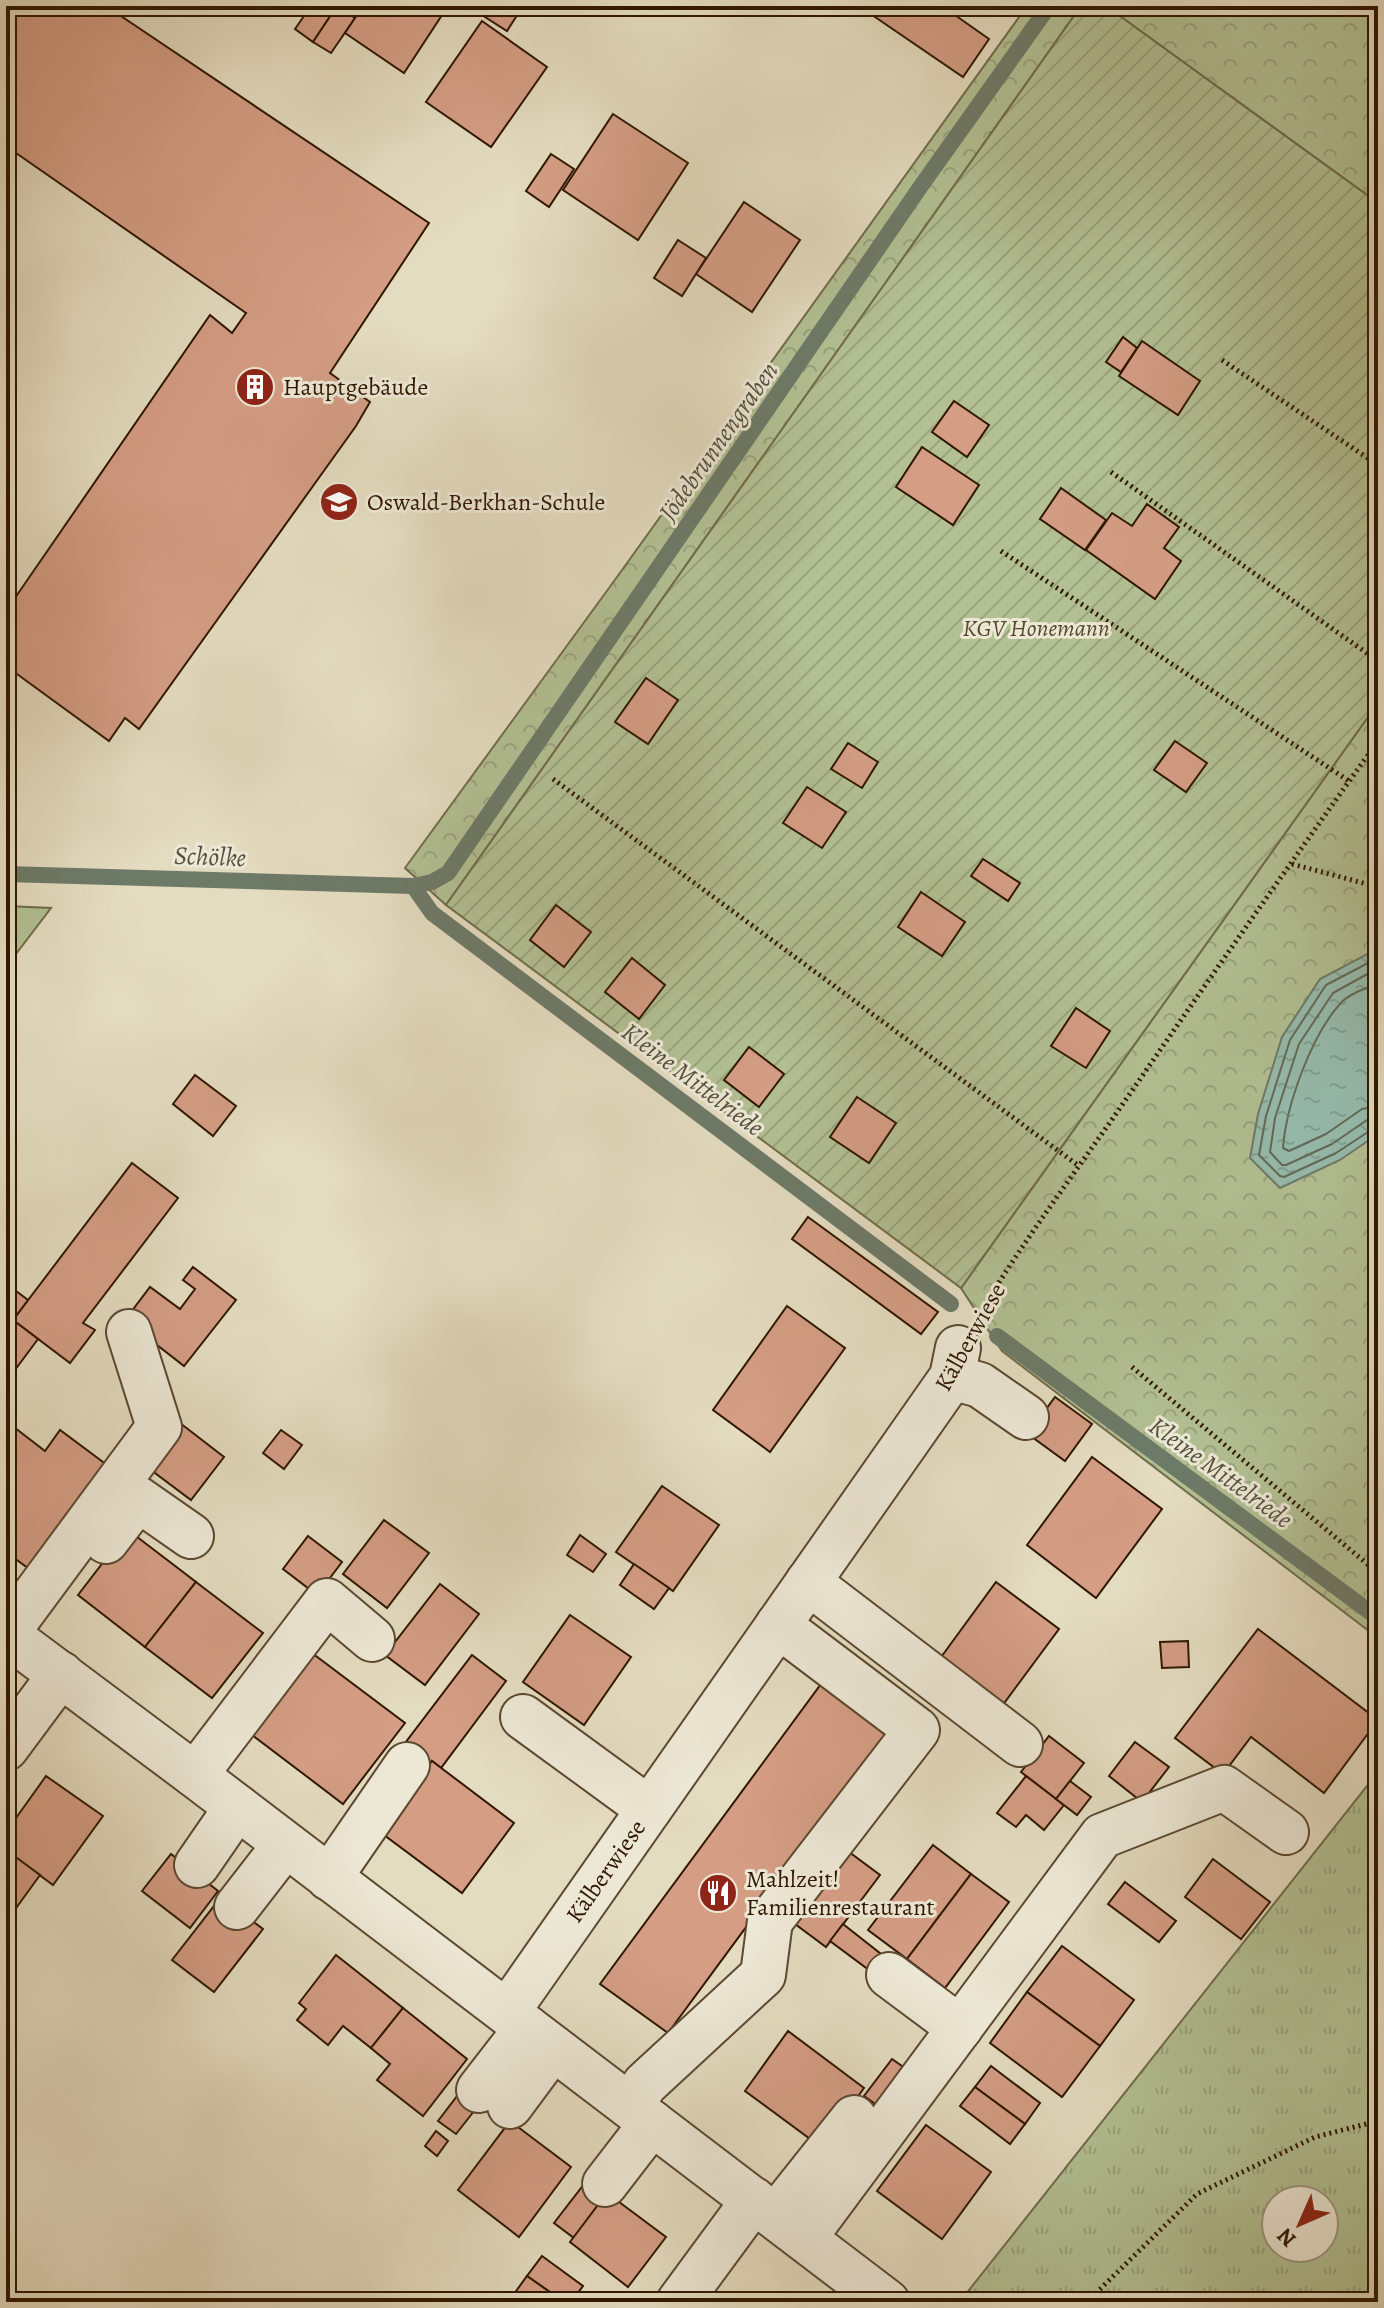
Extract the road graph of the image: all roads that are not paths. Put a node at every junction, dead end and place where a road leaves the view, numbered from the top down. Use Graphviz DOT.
graph roads {
  1 [pos="129,1332"];
  2 [pos="1026,1417"];
  3 [pos="191,1536"];
  4 [pos="808,1582"];
  5 [pos="292,1615"];
  6 [pos="778,1625"];
  7 [pos="12,1638"];
  8 [pos="372,1639"];
  9 [pos="61,1674"];
  10 [pos="523,1717"];
  11 [pos="1020,1744"];
  12 [pos="6,1748"];
  13 [pos="407,1765"];
  14 [pos="187,1769"];
  15 [pos="237,1807"];
  16 [pos="649,1809"];
  17 [pos="1286,1832"];
  18 [pos="285,1845"];
  19 [pos="197,1865"];
  20 [pos="329,1878"];
  21 [pos="237,1907"];
  22 [pos="889,1975"];
  23 [pos="960,2028"];
  24 [pos="529,2029"];
  25 [pos="495,2098"];
  26 [pos="641,2115"];
  27 [pos="854,2118"];
  28 [pos="605,2184"];
  29 [pos="778,2218"];
  30 [pos="679,2302"];
  31 [pos="887,2302"];
  1 -- 7 [label="street"];
  2 -- 4 [label="street, Kälberwiese"];
  3 -- 7 [label="street"];
  4 -- 6 [label="street, Kälberwiese"];
  4 -- 11 [label="street"];
  5 -- 14 [label="street"];
  6 -- 16 [label="street, Kälberwiese"];
  6 -- 26 [label="street"];
  7 -- 9 [label="street"];
  8 -- 14 [label="street"];
  9 -- 12 [label="street"];
  9 -- 14 [label="street"];
  10 -- 16 [label="street"];
  13 -- 20 [label="street"];
  14 -- 15 [label="street"];
  15 -- 18 [label="street"];
  15 -- 19 [label="street"];
  16 -- 24 [label="street, Kälberwiese"];
  17 -- 23 [label="street"];
  18 -- 20 [label="street"];
  18 -- 21 [label="street"];
  20 -- 24 [label="street"];
  22 -- 23 [label="street"];
  23 -- 29 [label="street"];
  24 -- 25 [label="street, Kälberwiese"];
  24 -- 26 [label="street"];
  26 -- 28 [label="street"];
  26 -- 29 [label="street"];
  27 -- 29 [label="street"];
  29 -- 30 [label="street"];
  29 -- 31 [label="street"];
}
